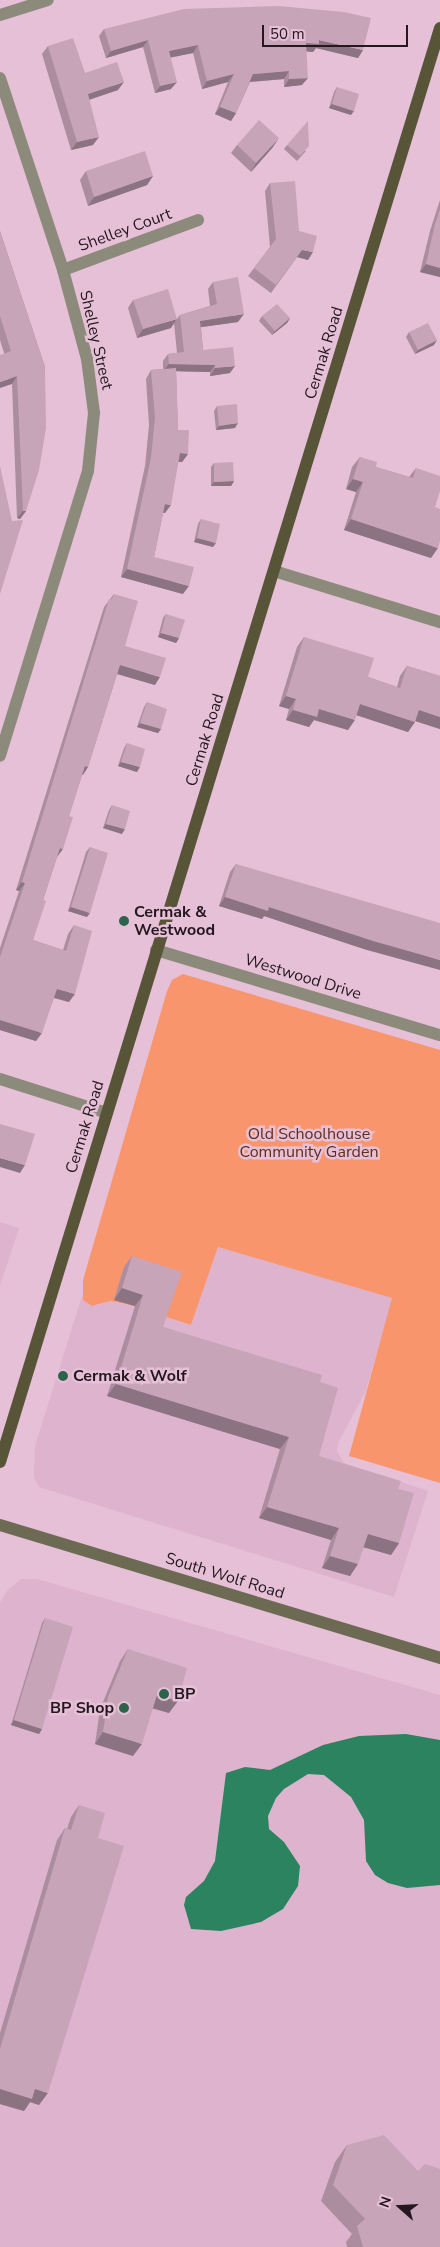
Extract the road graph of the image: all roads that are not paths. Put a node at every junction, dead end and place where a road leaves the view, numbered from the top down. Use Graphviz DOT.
graph roads {
  1 [pos="48,0"];
  2 [pos="0,15"];
  3 [pos="440,28"];
  4 [pos="0,78"];
  5 [pos="198,220"];
  6 [pos="63,270"];
  7 [pos="274,571"];
  8 [pos="440,622"];
  9 [pos="0,756"];
  10 [pos="156,950"];
  11 [pos="440,1035"];
  12 [pos="0,1079"];
  13 [pos="107,1112"];
  14 [pos="0,1462"];
  15 [pos="0,1526"];
  16 [pos="440,1658"];
  1 -- 2 [label="street"];
  3 -- 7 [label="main road, Cermak Road"];
  4 -- 6 [label="street, Shelley Street"];
  5 -- 6 [label="street, Shelley Court"];
  6 -- 9 [label="street, Shelley Street"];
  7 -- 8 [label="street"];
  7 -- 10 [label="main road, Cermak Road"];
  10 -- 11 [label="street, Westwood Drive"];
  10 -- 13 [label="main road, Cermak Road"];
  12 -- 13 [label="street"];
  13 -- 14 [label="main road, Cermak Road"];
  15 -- 16 [label="main road, South Wolf Road"];
}
